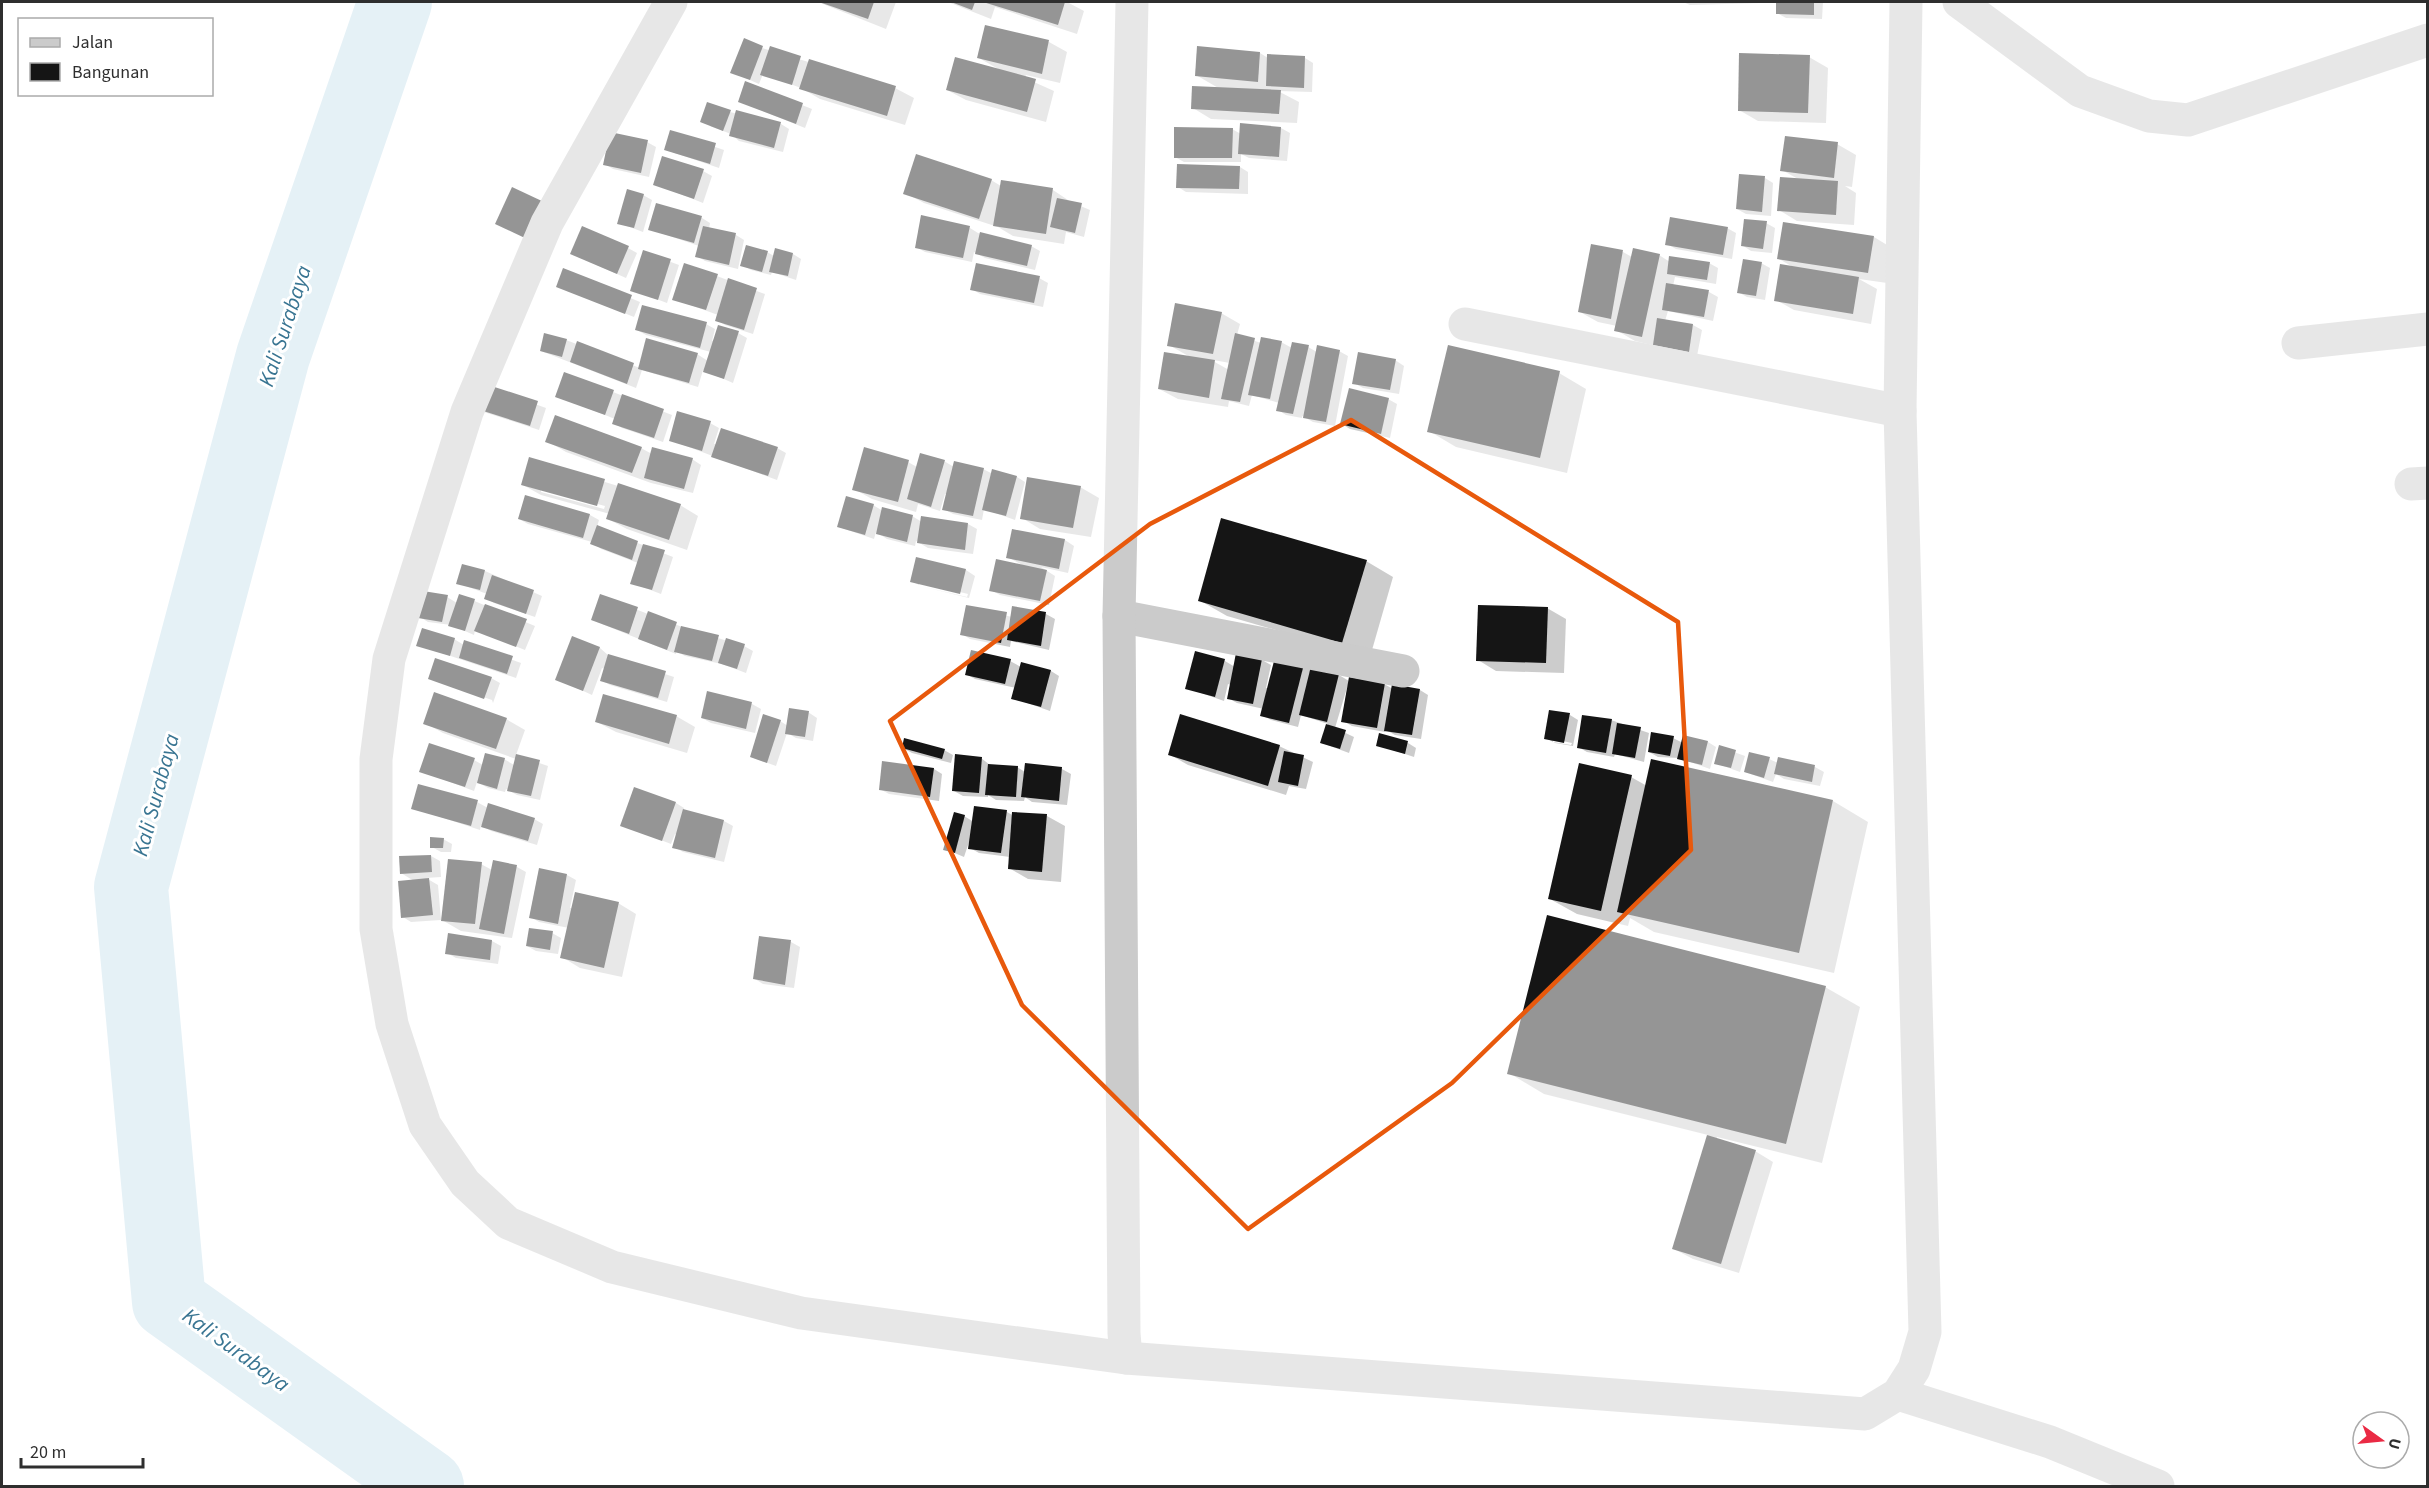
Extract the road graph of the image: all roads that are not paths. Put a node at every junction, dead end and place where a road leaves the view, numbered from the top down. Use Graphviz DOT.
graph roads {
  1 [pos="671,2"];
  2 [pos="1132,2"];
  3 [pos="1906,2"];
  4 [pos="1959,2"];
  5 [pos="2427,40"];
  6 [pos="1465,324"];
  7 [pos="2427,329"];
  8 [pos="2298,343"];
  9 [pos="1900,411"];
  10 [pos="1119,615"];
  11 [pos="1402,671"];
  12 [pos="1126,1358"];
  13 [pos="1898,1394"];
  14 [pos="2158,1486"];
  1 -- 12 [label="street"];
  2 -- 10 [label="street"];
  3 -- 9 [label="street"];
  4 -- 5 [label="street"];
  6 -- 9 [label="street"];
  7 -- 8 [label="street"];
  9 -- 13 [label="street"];
  10 -- 11 [label="street"];
  10 -- 12 [label="street"];
  12 -- 13 [label="street"];
  13 -- 14 [label="street"];
}
